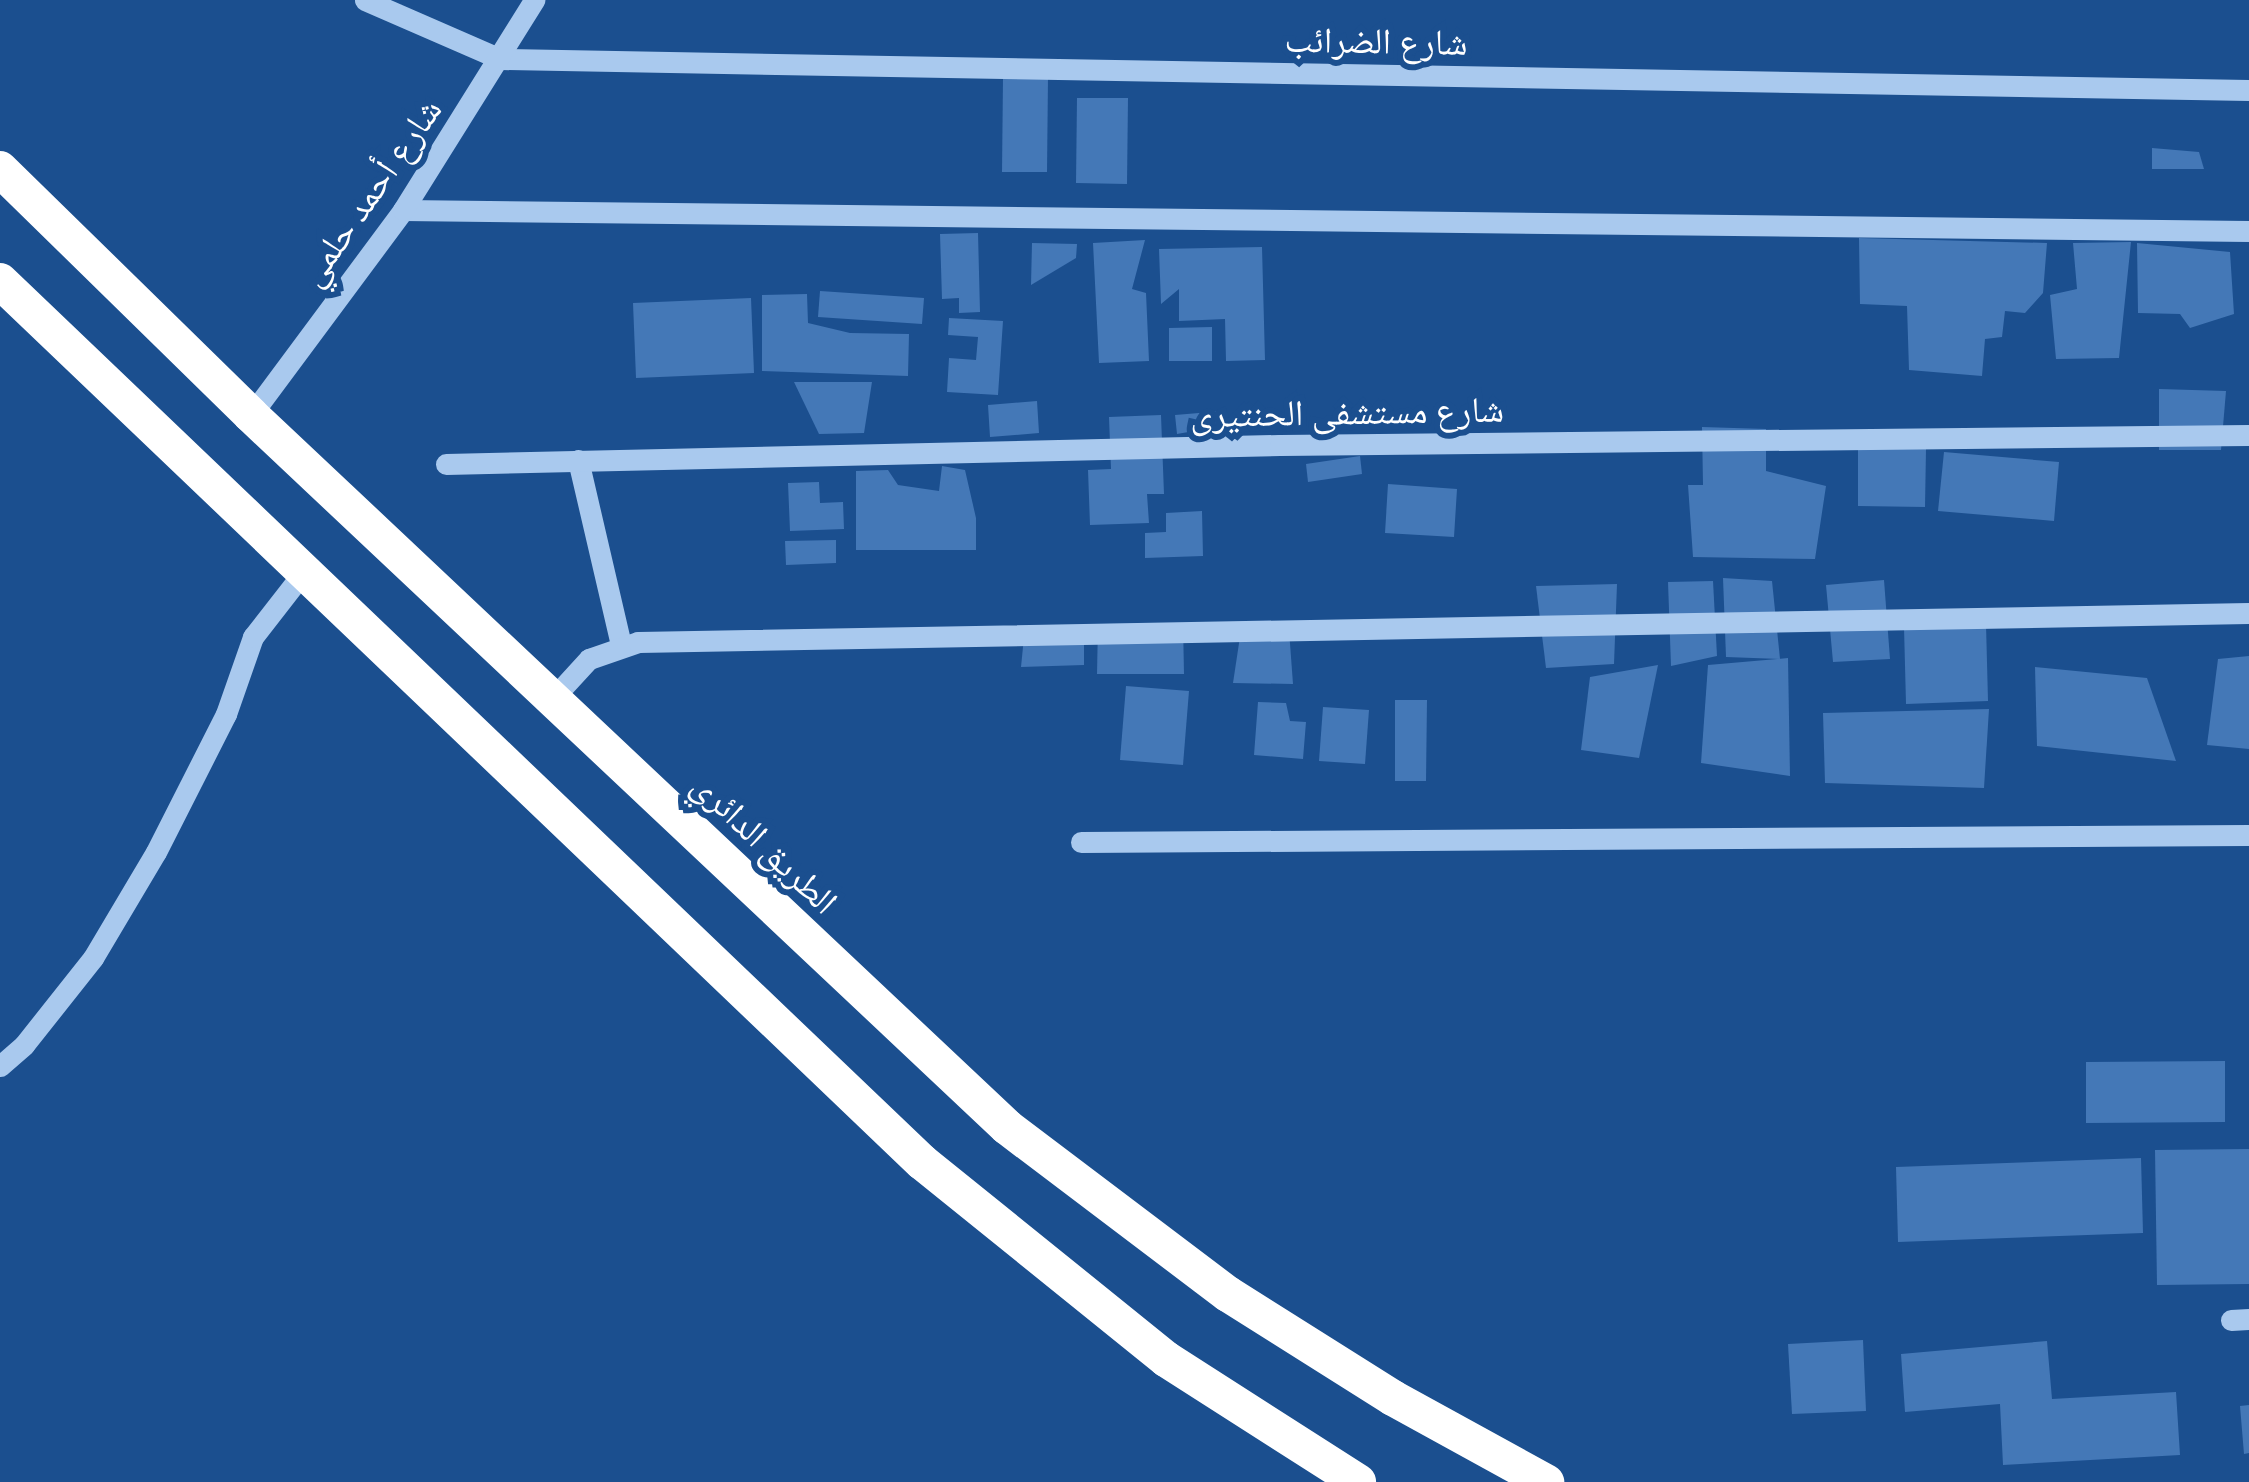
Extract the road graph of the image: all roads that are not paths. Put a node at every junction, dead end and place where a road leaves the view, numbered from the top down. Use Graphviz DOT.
graph roads {
  1 [pos="365,0"];
  2 [pos="534,0"];
  3 [pos="501,58"];
  4 [pos="2249,90"];
  5 [pos="0,169"];
  6 [pos="403,210"];
  7 [pos="2249,231"];
  8 [pos="0,281"];
  9 [pos="251,416"];
  10 [pos="2249,435"];
  11 [pos="578,460"];
  12 [pos="446,464"];
  13 [pos="302,574"];
  14 [pos="2249,613"];
  15 [pos="621,645"];
  16 [pos="554,697"];
  17 [pos="2249,835"];
  18 [pos="1081,842"];
  19 [pos="0,1066"];
  20 [pos="1358,1482"];
  21 [pos="1546,1482"];
  1 -- 3 [label="street"];
  2 -- 3 [label="street, شارع أحمد حلمي"];
  3 -- 4 [label="street, شارع الضرائب"];
  3 -- 6 [label="street, شارع أحمد حلمي"];
  5 -- 9 [label="highway, الطريق الدائري"];
  6 -- 7 [label="street"];
  6 -- 9 [label="street, شارع أحمد حلمي"];
  8 -- 13 [label="highway"];
  9 -- 16 [label="highway, الطريق الدائري"];
  10 -- 11 [label="street, شارع مستشفى الحنتيرى"];
  11 -- 12 [label="street, شارع مستشفى الحنتيرى"];
  11 -- 15 [label="street"];
  13 -- 19 [label="street"];
  13 -- 20 [label="highway"];
  14 -- 15 [label="street"];
  15 -- 16 [label="street"];
  16 -- 21 [label="highway, الطريق الدائري"];
  17 -- 18 [label="street"];
}
